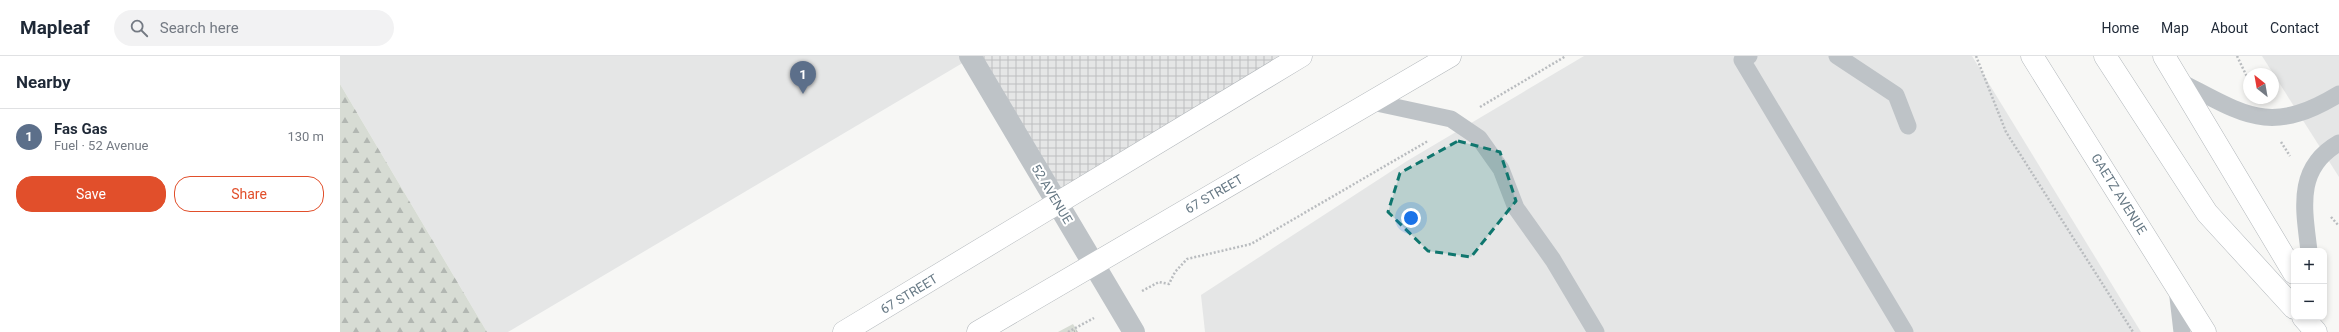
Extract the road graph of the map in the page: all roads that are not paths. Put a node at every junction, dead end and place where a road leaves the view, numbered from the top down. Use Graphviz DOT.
graph roads {
  1 [pos="970,56"];
  2 [pos="1301,56"];
  3 [pos="1450,56"];
  4 [pos="1837,56"];
  5 [pos="2032,56"];
  6 [pos="2105,56"];
  7 [pos="2164,56"];
  8 [pos="1745,58"];
  9 [pos="2177,80"];
  10 [pos="2339,94"];
  11 [pos="1372,102"];
  12 [pos="1908,126"];
  13 [pos="2339,143"];
  14 [pos="1058,204"];
  15 [pos="2309,248"];
  16 [pos="1094,264"];
  17 [pos="2291,269"];
  18 [pos="2176,285"];
  19 [pos="2291,305"];
  20 [pos="2306,320"];
  21 [pos="2322,320"];
  22 [pos="844,332"];
  23 [pos="978,332"];
  24 [pos="1134,332"];
  25 [pos="1596,332"];
  26 [pos="1904,332"];
  27 [pos="2182,332"];
  28 [pos="2205,332"];
  29 [pos="2316,332"];
  30 [pos="2330,332"];
  1 -- 14 [label="street, 52 AVENUE"];
  2 -- 14 [label="main road, 67 STREET"];
  3 -- 11 [label="main road, 67 STREET"];
  4 -- 12 [label="lane"];
  5 -- 18 [label="main road, GAETZ AVENUE"];
  6 -- 19 [label="main road"];
  7 -- 9 [label="main road"];
  8 -- 26 [label="lane"];
  9 -- 10 [label="lane"];
  9 -- 17 [label="main road"];
  11 -- 16 [label="main road, 67 STREET"];
  11 -- 25 [label="lane"];
  13 -- 15 [label="lane"];
  14 -- 16 [label="street, 52 AVENUE"];
  14 -- 22 [label="main road, 67 STREET"];
  16 -- 23 [label="main road, 67 STREET"];
  16 -- 24 [label="street, 52 AVENUE"];
  18 -- 27 [label="lane"];
  18 -- 28 [label="main road, GAETZ AVENUE"];
  20 -- 29 [label="main road"];
  21 -- 30 [label="main road"];
}
